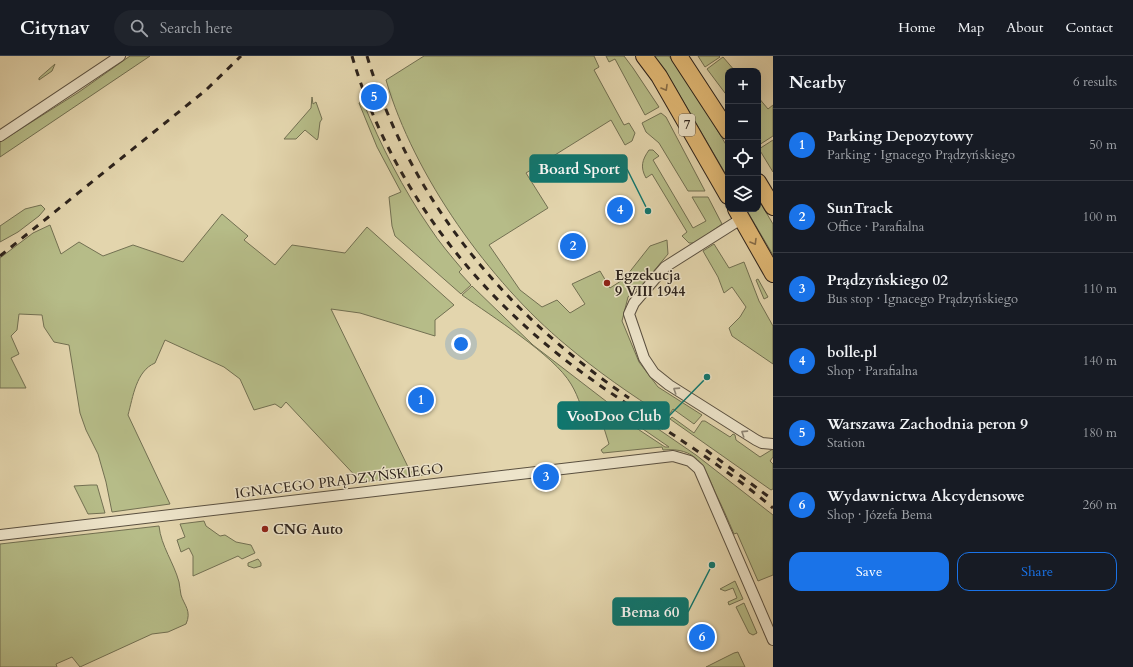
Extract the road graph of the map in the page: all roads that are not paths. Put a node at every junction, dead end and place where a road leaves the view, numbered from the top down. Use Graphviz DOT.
graph roads {
  1 [pos="120,56"];
  2 [pos="644,56"];
  3 [pos="679,56"];
  4 [pos="725,126"];
  5 [pos="0,136"];
  6 [pos="761,187"];
  7 [pos="725,191"];
  8 [pos="773,207"];
  9 [pos="738,214"];
  10 [pos="773,274"];
  11 [pos="773,444"];
  12 [pos="0,536"];
  13 [pos="773,640"];
  1 -- 5 [label="street"];
  2 -- 7 [label="main road, 7, one-way"];
  3 -- 4 [label="main road, 7"];
  6 -- 8 [label="main road"];
  9 -- 10 [label="main road, one-way"];
  11 -- 9 [label="street, one-way"];
  12 -- 13 [label="street, IGNACEGO PRĄDZYŃSKIEGO"];
}
